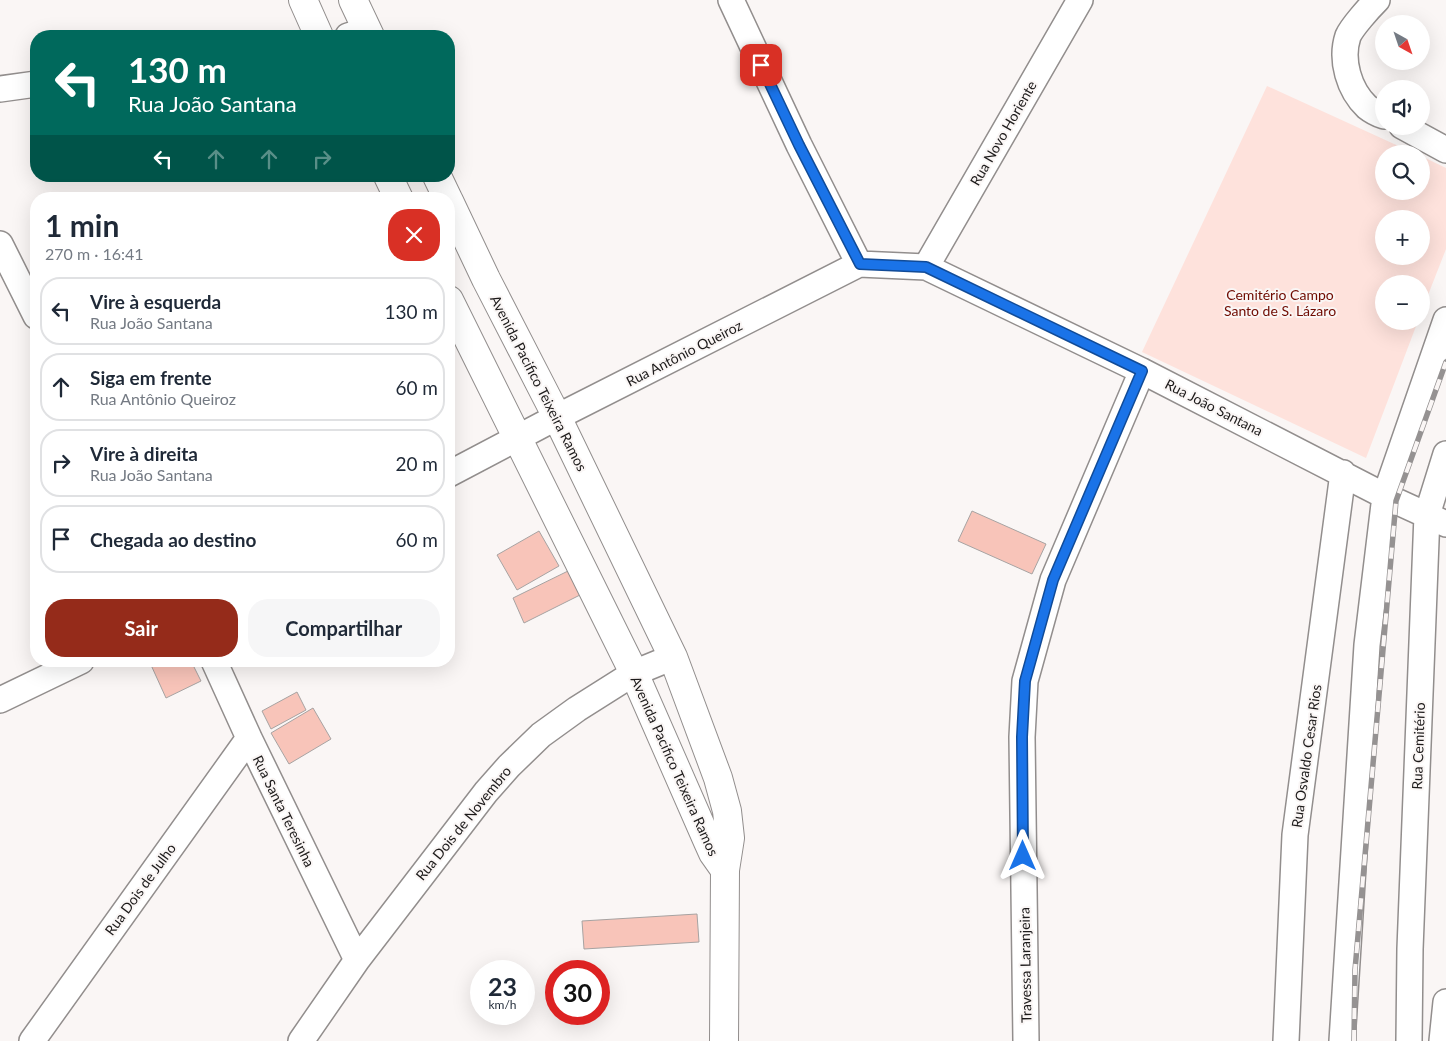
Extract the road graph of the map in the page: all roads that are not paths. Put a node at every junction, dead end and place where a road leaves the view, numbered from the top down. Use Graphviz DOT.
graph roads {
  1 [pos="303,0"];
  2 [pos="353,0"];
  3 [pos="731,0"];
  4 [pos="1080,0"];
  5 [pos="1377,0"];
  6 [pos="316,30"];
  7 [pos="361,30"];
  8 [pos="30,85"];
  9 [pos="0,89"];
  10 [pos="1375,112"];
  11 [pos="1418,135"];
  12 [pos="1446,150"];
  13 [pos="455,215"];
  14 [pos="0,244"];
  15 [pos="860,264"];
  16 [pos="926,267"];
  17 [pos="30,304"];
  18 [pos="455,312"];
  19 [pos="1446,320"];
  20 [pos="1142,371"];
  21 [pos="557,417"];
  22 [pos="516,439"];
  23 [pos="1446,454"];
  24 [pos="455,471"];
  25 [pos="1344,474"];
  26 [pos="1385,496"];
  27 [pos="1436,520"];
  28 [pos="673,657"];
  29 [pos="69,667"];
  30 [pos="217,667"];
  31 [pos="634,673"];
  32 [pos="0,700"];
  33 [pos="249,738"];
  34 [pos="725,870"];
  35 [pos="357,960"];
  36 [pos="1446,1002"];
  37 [pos="32,1041"];
  38 [pos="301,1041"];
  39 [pos="724,1041"];
  40 [pos="1026,1041"];
  41 [pos="1286,1041"];
  42 [pos="1342,1041"];
  43 [pos="1409,1041"];
  44 [pos="1442,1041"];
  1 -- 6 [label="street"];
  2 -- 7 [label="street"];
  3 -- 15 [label="street"];
  4 -- 16 [label="street, Rua Novo Horiente"];
  5 -- 10 [label="street"];
  8 -- 9 [label="street"];
  11 -- 12 [label="street"];
  13 -- 21 [label="street, Avenida Pacifico Teixeira Ramos"];
  14 -- 17 [label="street"];
  15 -- 16 [label="street, Rua Antônio Queiroz"];
  15 -- 21 [label="street, Rua Antônio Queiroz"];
  16 -- 20 [label="street, Rua João Santana"];
  18 -- 22 [label="street, Avenida Pacifico Teixeira Ramos"];
  19 -- 26 [label="street"];
  20 -- 25 [label="street, Rua João Santana"];
  20 -- 40 [label="street, Travessa Laranjeira"];
  21 -- 22 [label="street, Rua Antônio Queiroz"];
  21 -- 28 [label="street, Avenida Pacifico Teixeira Ramos"];
  22 -- 24 [label="street, Rua Antônio Queiroz"];
  22 -- 31 [label="street, Avenida Pacifico Teixeira Ramos"];
  23 -- 27 [label="street, Rua Cemitério"];
  25 -- 26 [label="street, Rua João Santana"];
  25 -- 41 [label="street, Rua Osvaldo Cesar Rios"];
  26 -- 27 [label="street, Rua João Santana"];
  26 -- 42 [label="street"];
  27 -- 43 [label="street, Rua Cemitério"];
  28 -- 31 [label="street, Rua Dois de Novembro"];
  28 -- 34 [label="street, Avenida Pacifico Teixeira Ramos"];
  29 -- 32 [label="street"];
  30 -- 33 [label="street, Rua Santa Teresinha"];
  31 -- 34 [label="street, Avenida Pacifico Teixeira Ramos"];
  31 -- 35 [label="street, Rua Dois de Novembro"];
  33 -- 35 [label="street, Rua Santa Teresinha"];
  33 -- 37 [label="street, Rua Dois de Julho"];
  34 -- 39 [label="street"];
  35 -- 38 [label="street, Rua Dois de Novembro"];
  36 -- 44 [label="street"];
}
